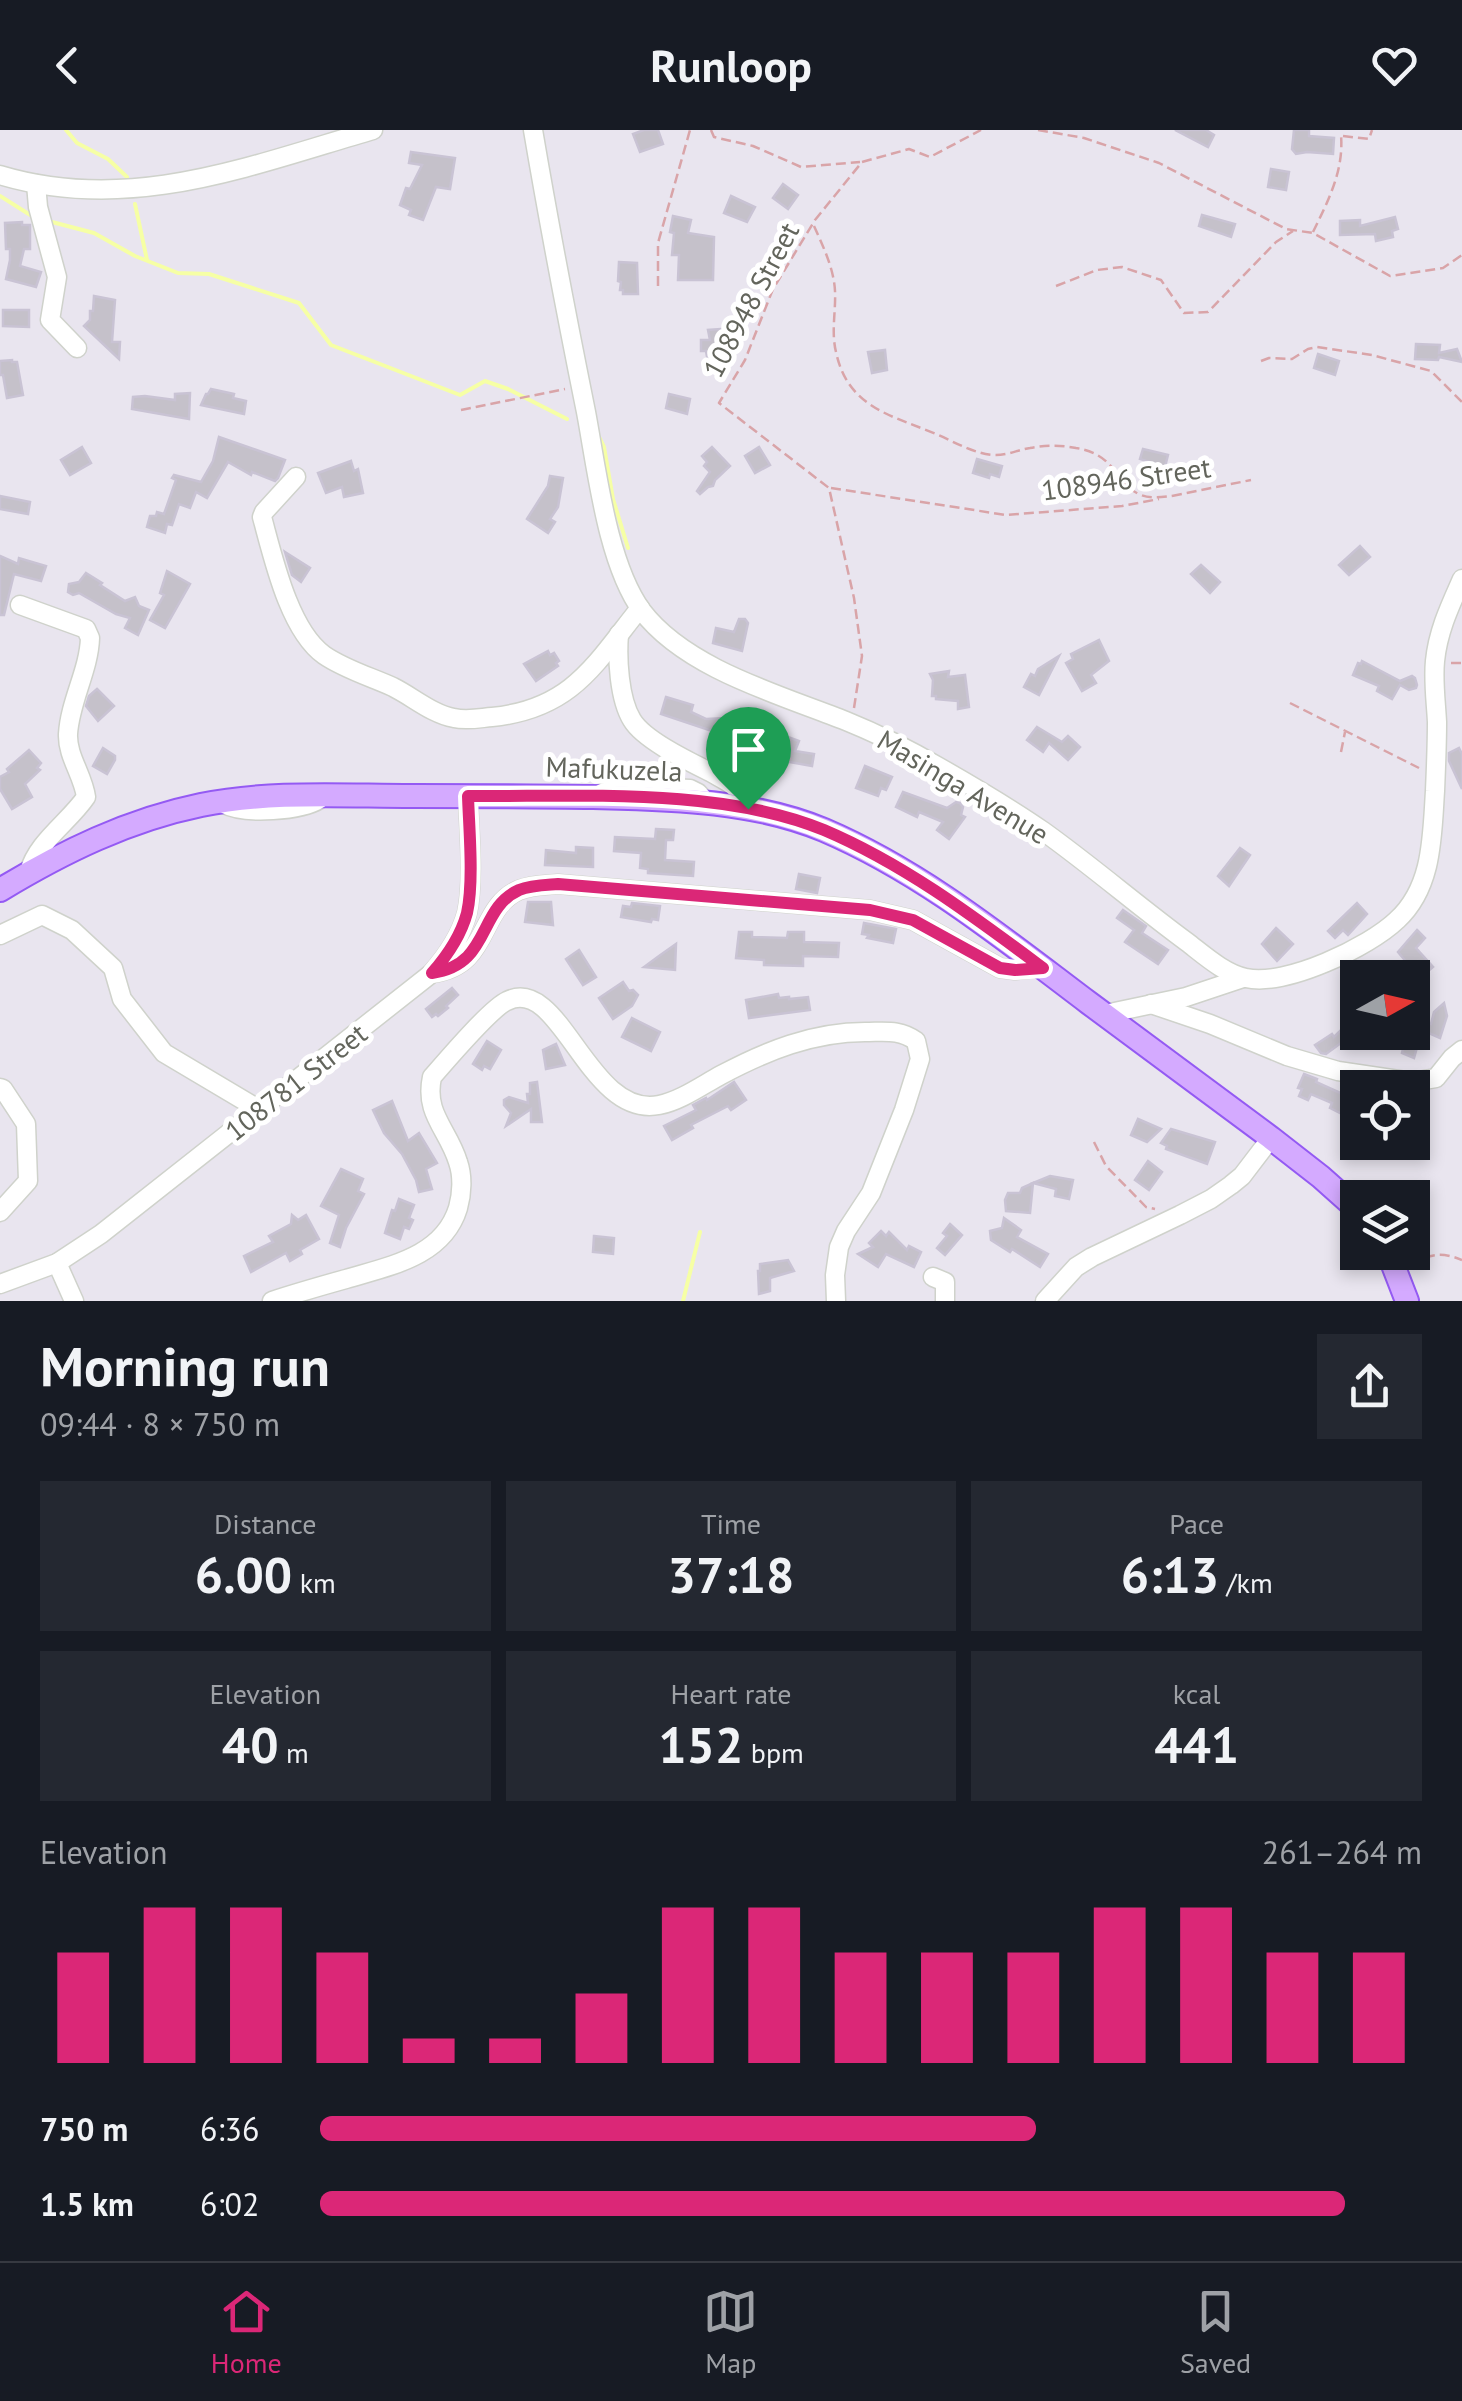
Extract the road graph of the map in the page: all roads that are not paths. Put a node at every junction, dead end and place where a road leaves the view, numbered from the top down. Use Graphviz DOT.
graph roads {
  1 [pos="373,130"];
  2 [pos="533,130"];
  3 [pos="0,176"];
  4 [pos="36,184"];
  5 [pos="77,348"];
  6 [pos="296,477"];
  7 [pos="1462,579"];
  8 [pos="20,605"];
  9 [pos="640,608"];
  10 [pos="619,634"];
  11 [pos="468,796"];
  12 [pos="748,809"];
  13 [pos="30,872"];
  14 [pos="0,890"];
  15 [pos="0,935"];
  16 [pos="1043,968"];
  17 [pos="432,973"];
  18 [pos="1243,978"];
  19 [pos="1152,1004"];
  20 [pos="1104,1014"];
  21 [pos="1462,1050"];
  22 [pos="0,1088"];
  23 [pos="260,1110"];
  24 [pos="1271,1138"];
  25 [pos="1340,1194"];
  26 [pos="0,1212"];
  27 [pos="57,1264"];
  28 [pos="1396,1270"];
  29 [pos="933,1277"];
  30 [pos="0,1284"];
  31 [pos="74,1301"];
  32 [pos="272,1301"];
  33 [pos="836,1301"];
  34 [pos="945,1301"];
  35 [pos="1045,1301"];
  36 [pos="1407,1301"];
  1 -- 4 [label="street"];
  2 -- 9 [label="street, Masinga Avenue"];
  3 -- 4 [label="street"];
  4 -- 5 [label="street"];
  6 -- 10 [label="street"];
  7 -- 18 [label="street"];
  8 -- 13 [label="street"];
  9 -- 10 [label="street"];
  9 -- 18 [label="street, Masinga Avenue"];
  10 -- 12 [label="street"];
  11 -- 12 [label="main road, Mafukuzela"];
  11 -- 13 [label="main road, Mafukuzela"];
  11 -- 17 [label="street, 108781 Street"];
  12 -- 16 [label="main road, Mafukuzela"];
  13 -- 14 [label="main road, Mafukuzela"];
  15 -- 23 [label="street"];
  16 -- 17 [label="street"];
  16 -- 20 [label="main road, Mafukuzela"];
  17 -- 23 [label="street, 108781 Street"];
  18 -- 19 [label="street"];
  19 -- 20 [label="street"];
  19 -- 21 [label="street"];
  20 -- 24 [label="main road, Mafukuzela"];
  22 -- 26 [label="street"];
  23 -- 27 [label="street, 108781 Street"];
  24 -- 25 [label="main road, Mafukuzela"];
  24 -- 35 [label="street"];
  27 -- 30 [label="street, 108781 Street"];
  27 -- 31 [label="street"];
  28 -- 36 [label="main road"];
  29 -- 34 [label="street"];
  32 -- 33 [label="street"];
}
